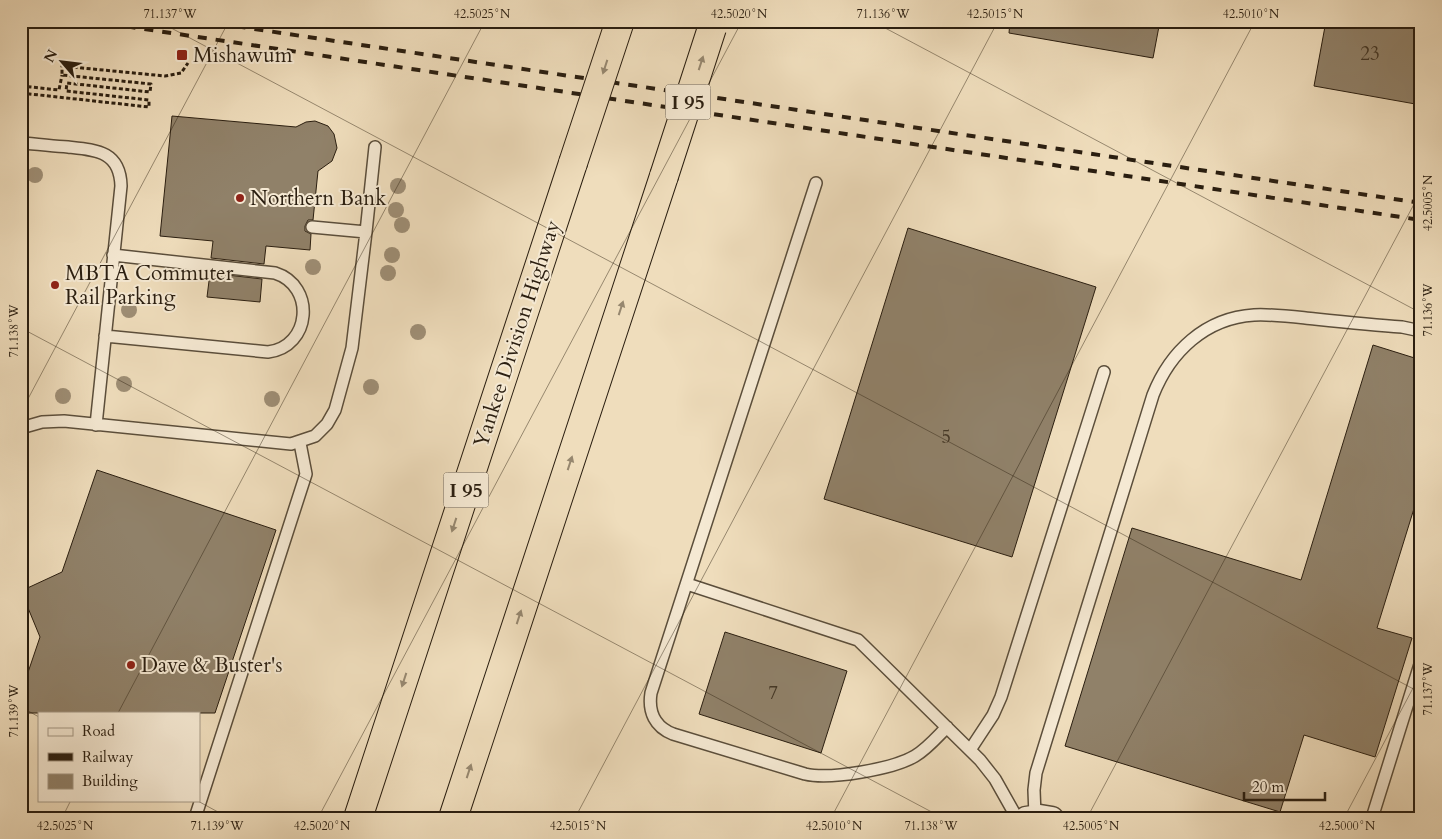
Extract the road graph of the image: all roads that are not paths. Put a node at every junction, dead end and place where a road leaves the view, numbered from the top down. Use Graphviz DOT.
graph roads {
  1 [pos="620,21"];
  2 [pos="714,25"];
  3 [pos="21,143"];
  4 [pos="375,147"];
  5 [pos="816,183"];
  6 [pos="312,227"];
  7 [pos="366,232"];
  8 [pos="114,255"];
  9 [pos="1421,331"];
  10 [pos="105,336"];
  11 [pos="1104,372"];
  12 [pos="96,425"];
  13 [pos="21,428"];
  14 [pos="300,443"];
  15 [pos="687,584"];
  16 [pos="1421,661"];
  17 [pos="947,727"];
  18 [pos="970,750"];
  19 [pos="1032,817"];
  20 [pos="195,818"];
  21 [pos="358,818"];
  22 [pos="453,818"];
  23 [pos="1372,818"];
  1 -- 21 [label="highway, Yankee Division Highway / I 95, one-way, bridge"];
  22 -- 2 [label="highway, I 95, one-way, bridge"];
  3 -- 8 [label="lane"];
  4 -- 7 [label="lane"];
  5 -- 15 [label="lane"];
  6 -- 7 [label="lane"];
  7 -- 14 [label="lane"];
  8 -- 10 [label="lane"];
  8 -- 10 [label="lane"];
  9 -- 19 [label="lane"];
  10 -- 12 [label="lane"];
  11 -- 18 [label="lane"];
  12 -- 13 [label="lane"];
  12 -- 14 [label="lane"];
  14 -- 20 [label="lane"];
  15 -- 17 [label="lane"];
  15 -- 17 [label="lane"];
  16 -- 23 [label="lane"];
  17 -- 18 [label="lane"];
  18 -- 19 [label="lane"];
}
